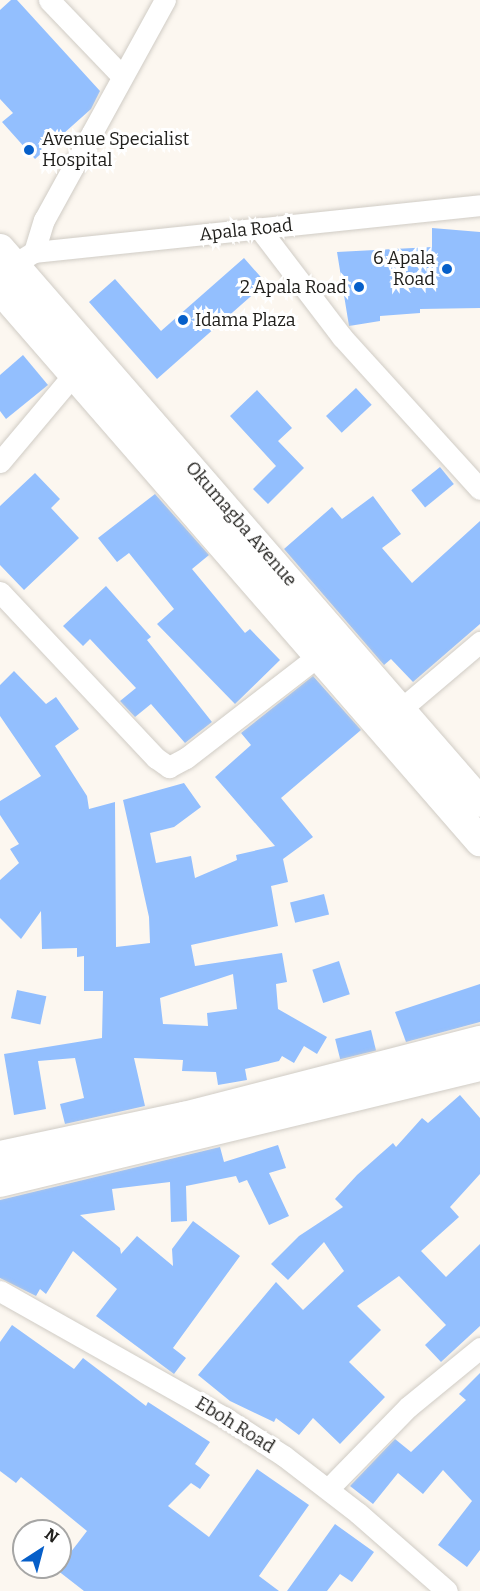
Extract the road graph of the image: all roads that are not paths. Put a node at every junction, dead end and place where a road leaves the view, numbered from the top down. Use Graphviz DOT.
graph roads {
  1 [pos="49,0"];
  2 [pos="165,0"];
  3 [pos="122,76"];
  4 [pos="480,205"];
  5 [pos="259,228"];
  6 [pos="10,266"];
  7 [pos="73,375"];
  8 [pos="0,462"];
  9 [pos="480,489"];
  10 [pos="0,592"];
  11 [pos="480,642"];
  12 [pos="318,656"];
  13 [pos="401,709"];
  14 [pos="480,802"];
  15 [pos="480,841"];
  16 [pos="480,1041"];
  17 [pos="480,1066"];
  18 [pos="0,1156"];
  19 [pos="0,1182"];
  20 [pos="0,1291"];
  21 [pos="480,1348"];
  22 [pos="328,1489"];
  23 [pos="447,1591"];
  1 -- 3 [label="street"];
  2 -- 3 [label="street"];
  3 -- 6 [label="street"];
  4 -- 5 [label="street, Apala Road"];
  5 -- 6 [label="street, Apala Road"];
  5 -- 9 [label="street"];
  6 -- 7 [label="main road, Okumagba Avenue"];
  6 -- 13 [label="main road, Okumagba Avenue"];
  7 -- 8 [label="street"];
  7 -- 12 [label="main road, Okumagba Avenue"];
  10 -- 12 [label="street"];
  11 -- 13 [label="street"];
  12 -- 15 [label="main road, Okumagba Avenue"];
  13 -- 14 [label="main road, Okumagba Avenue"];
  16 -- 18 [label="main road"];
  17 -- 19 [label="main road"];
  20 -- 22 [label="street, Eboh Road"];
  21 -- 22 [label="street"];
  22 -- 23 [label="street, Eboh Road"];
}
